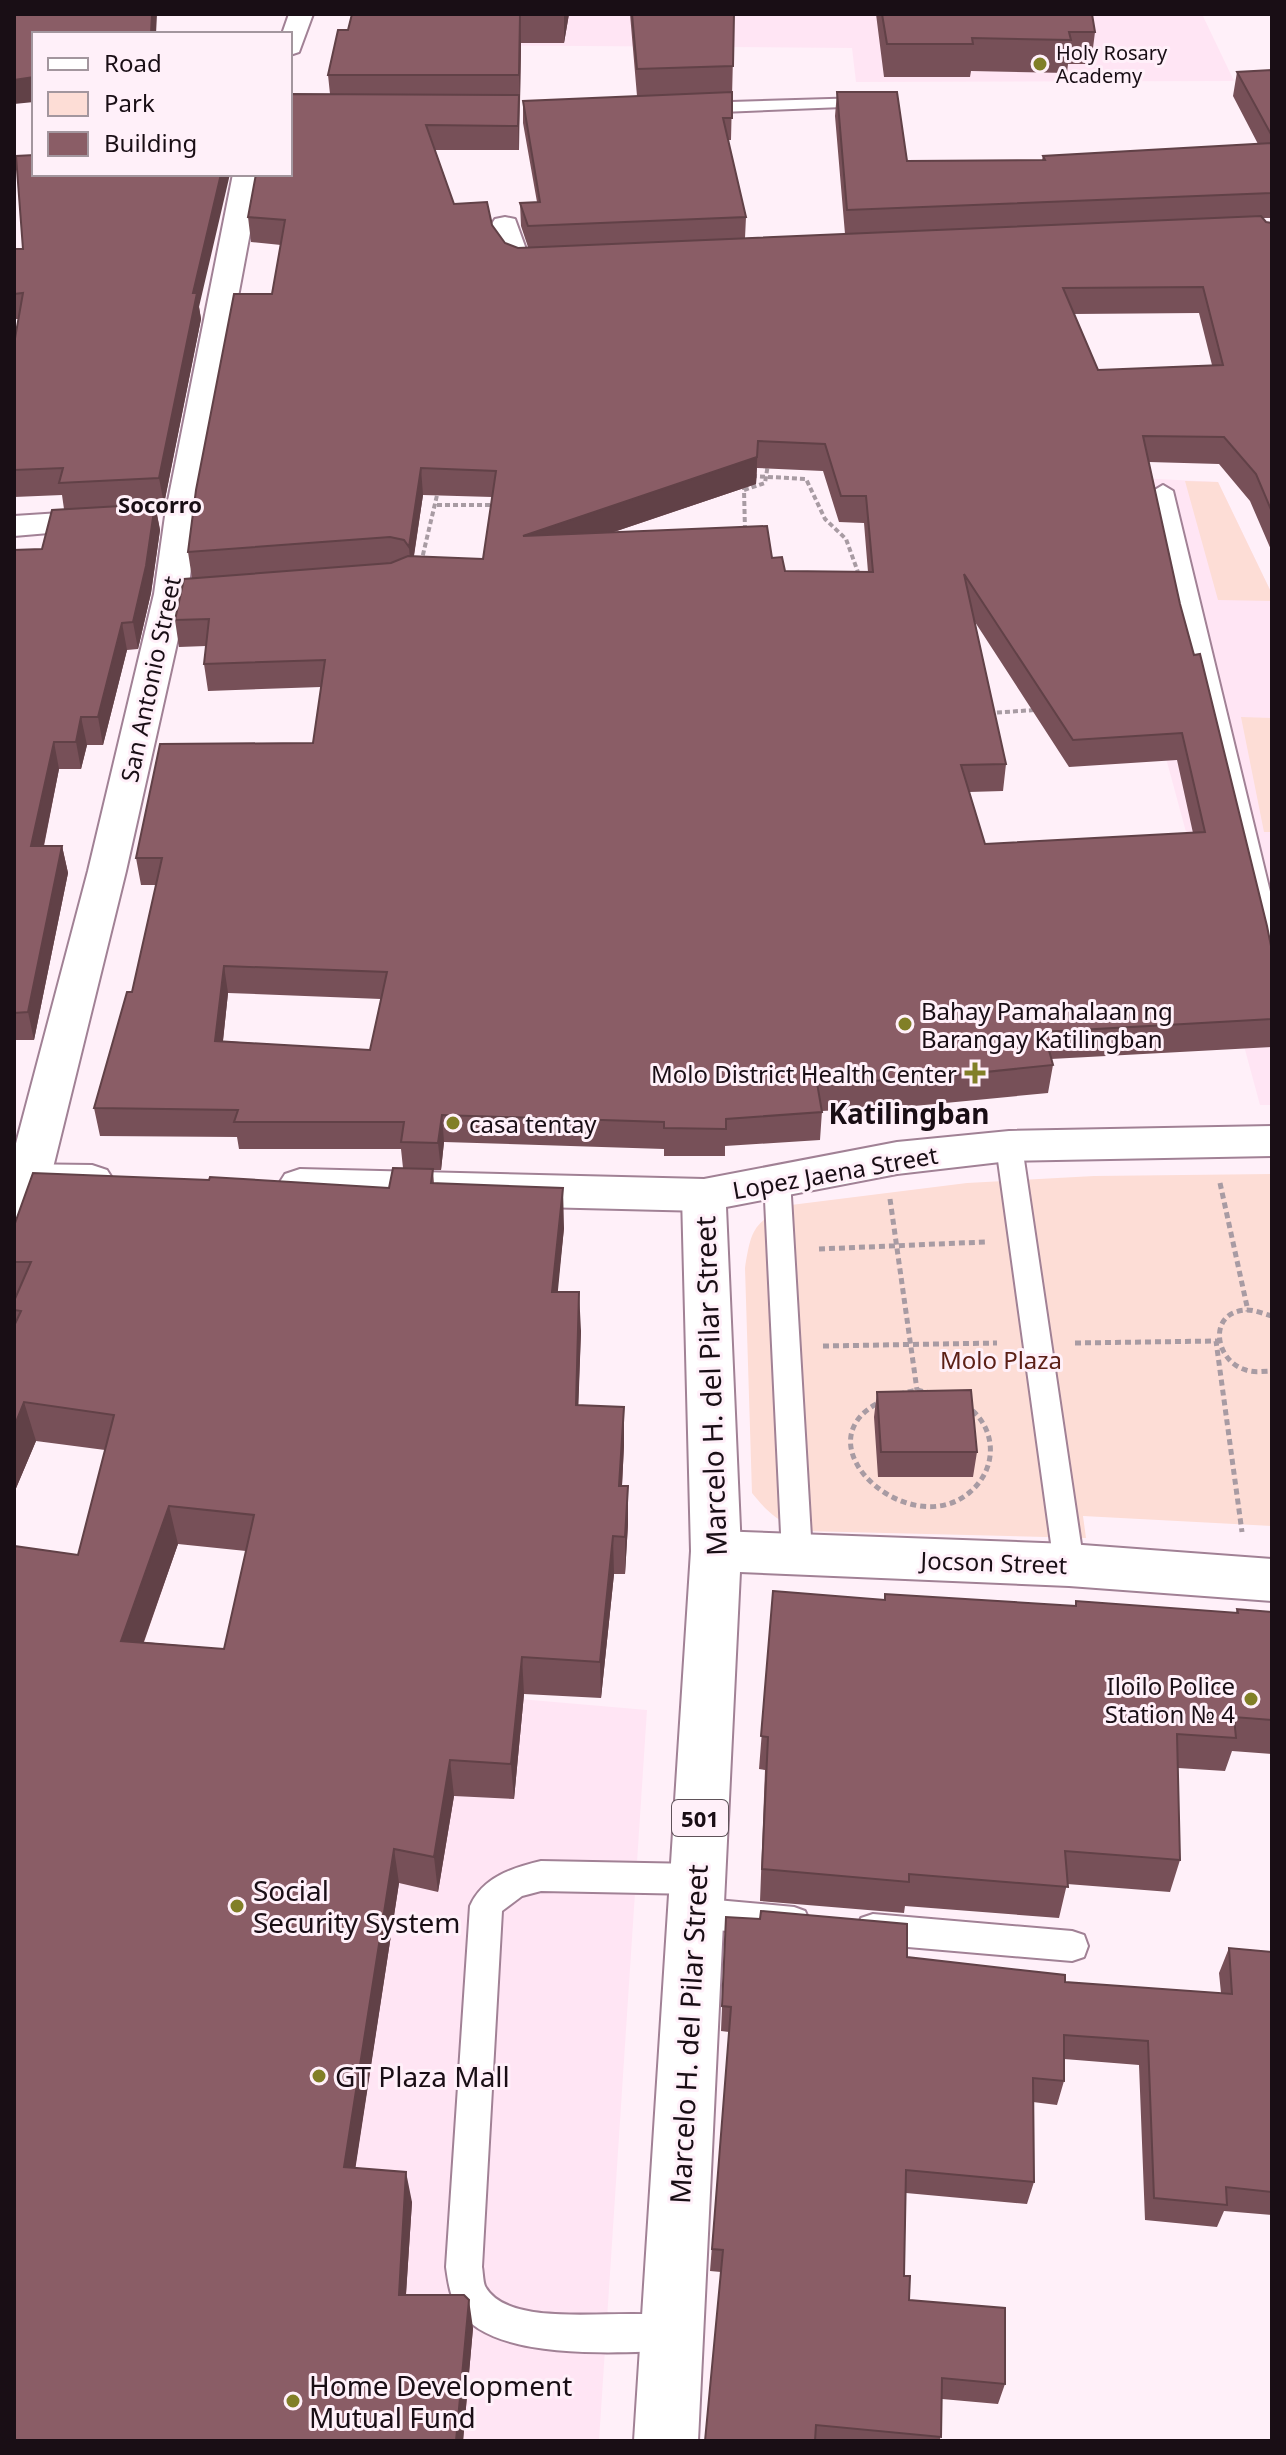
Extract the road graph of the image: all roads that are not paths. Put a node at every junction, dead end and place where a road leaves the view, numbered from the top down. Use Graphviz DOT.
graph roads {
  1 [pos="301,14"];
  2 [pos="292,41"];
  3 [pos="863,103"];
  4 [pos="676,109"];
  5 [pos="246,176"];
  6 [pos="505,225"];
  7 [pos="583,258"];
  8 [pos="1163,491"];
  9 [pos="156,518"];
  10 [pos="14,526"];
  11 [pos="1272,948"];
  12 [pos="1272,1141"];
  13 [pos="1009,1146"];
  14 [pos="777,1179"];
  15 [pos="138,1182"];
  16 [pos="264,1184"];
  17 [pos="19,1193"];
  18 [pos="704,1195"];
  19 [pos="716,1551"];
  20 [pos="797,1554"];
  21 [pos="1069,1565"];
  22 [pos="1272,1580"];
  23 [pos="695,1896"];
  24 [pos="1072,1946"];
  25 [pos="672,2333"];
  26 [pos="666,2441"];
  1 -- 2 [label="street"];
  3 -- 4 [label="lane"];
  5 -- 9 [label="street, San Antonio Street"];
  6 -- 7 [label="street"];
  8 -- 11 [label="lane"];
  9 -- 10 [label="street"];
  9 -- 17 [label="street, San Antonio Street"];
  12 -- 13 [label="street, Lopez Jaena Street"];
  13 -- 14 [label="street, Lopez Jaena Street"];
  13 -- 21 [label="lane"];
  14 -- 18 [label="street, Lopez Jaena Street"];
  14 -- 20 [label="lane"];
  15 -- 17 [label="street"];
  16 -- 18 [label="street, Lopez Jaena Street"];
  18 -- 19 [label="street, Marcelo H. del Pilar Street / 501"];
  19 -- 20 [label="street, Jocson Street"];
  19 -- 23 [label="street, Marcelo H. del Pilar Street / 501"];
  20 -- 21 [label="street, Jocson Street"];
  21 -- 22 [label="street, Jocson Street"];
  23 -- 24 [label="lane"];
  23 -- 25 [label="street, Marcelo H. del Pilar Street / 501"];
  23 -- 25 [label="lane"];
  25 -- 26 [label="street, Marcelo H. del Pilar Street / 501"];
}
